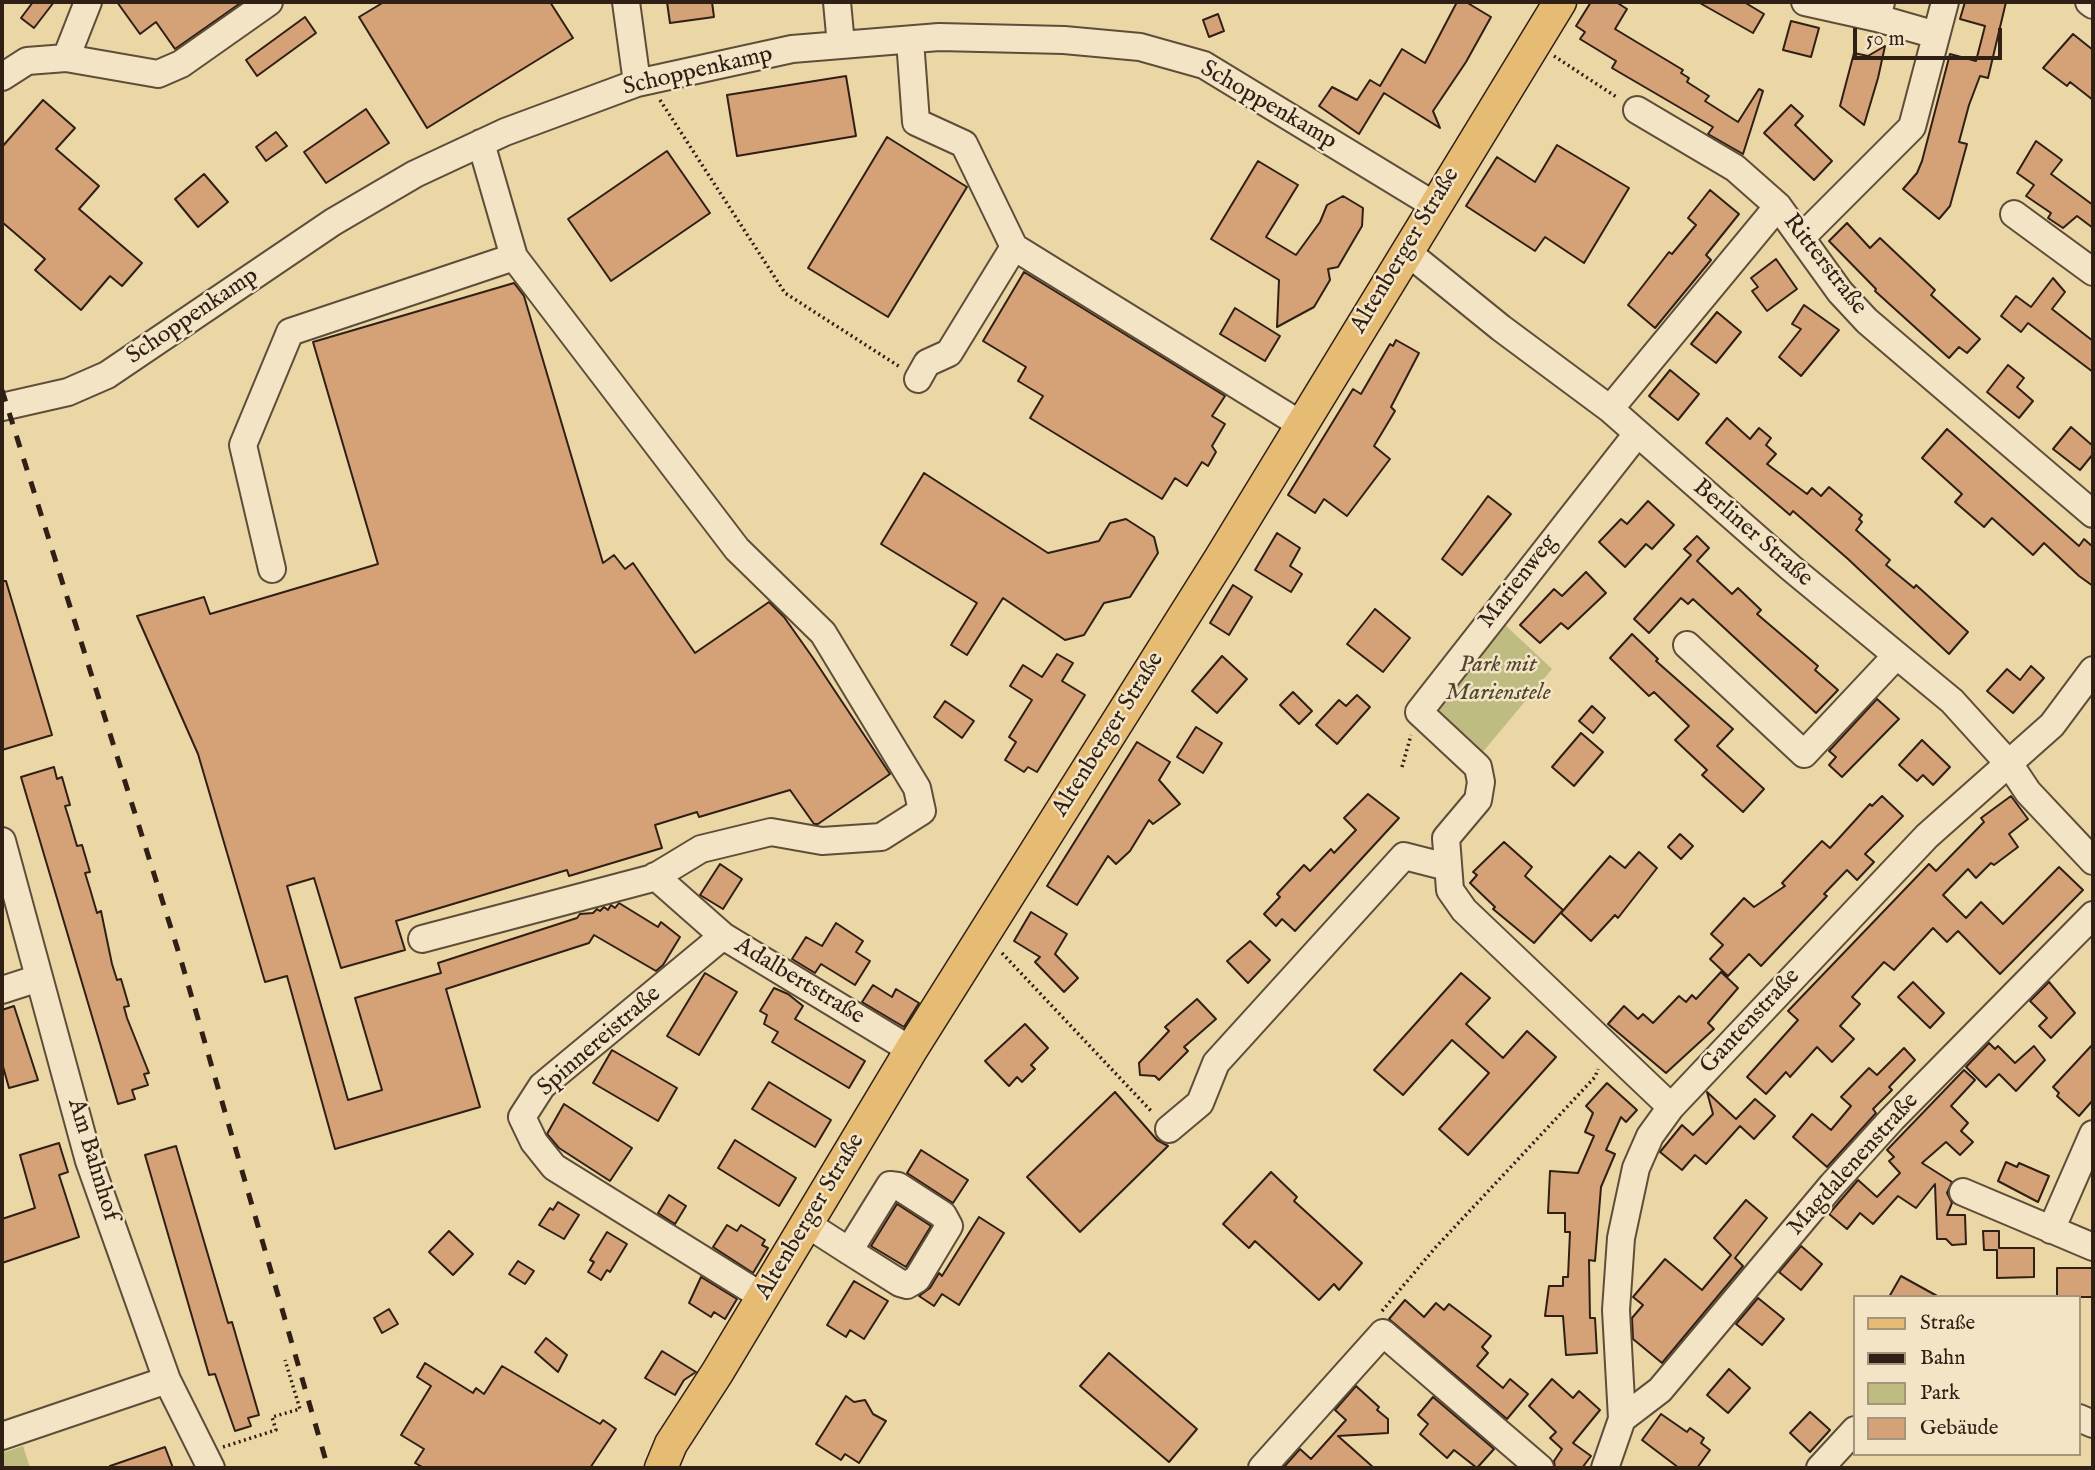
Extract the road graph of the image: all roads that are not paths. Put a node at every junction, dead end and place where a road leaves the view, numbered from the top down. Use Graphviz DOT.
graph roads {
  1 [pos="88,2"];
  2 [pos="269,2"];
  3 [pos="626,2"];
  4 [pos="837,2"];
  5 [pos="1560,2"];
  6 [pos="1805,2"];
  7 [pos="1945,2"];
  8 [pos="2089,2"];
  9 [pos="2093,5"];
  10 [pos="1879,10"];
  11 [pos="1936,35"];
  12 [pos="910,40"];
  13 [pos="841,45"];
  14 [pos="66,58"];
  15 [pos="2,77"];
  16 [pos="642,82"];
  17 [pos="1637,110"];
  18 [pos="481,143"];
  19 [pos="1434,205"];
  20 [pos="1778,206"];
  21 [pos="2014,214"];
  22 [pos="1802,237"];
  23 [pos="1014,247"];
  24 [pos="1406,251"];
  25 [pos="514,257"];
  26 [pos="2093,272"];
  27 [pos="913,375"];
  28 [pos="2,407"];
  29 [pos="1610,409"];
  30 [pos="1300,424"];
  31 [pos="1637,434"];
  32 [pos="2093,514"];
  33 [pos="272,569"];
  34 [pos="1687,645"];
  35 [pos="1896,656"];
  36 [pos="2093,670"];
  37 [pos="2010,765"];
  38 [pos="3,847"];
  39 [pos="2093,861"];
  40 [pos="1447,867"];
  41 [pos="655,876"];
  42 [pos="2093,915"];
  43 [pos="723,936"];
  44 [pos="422,939"];
  45 [pos="39,978"];
  46 [pos="2,990"];
  47 [pos="911,1049"];
  48 [pos="1671,1107"];
  49 [pos="1169,1129"];
  50 [pos="2093,1134"];
  51 [pos="1963,1192"];
  52 [pos="807,1224"];
  53 [pos="2051,1230"];
  54 [pos="2093,1247"];
  55 [pos="849,1251"];
  56 [pos="763,1297"];
  57 [pos="167,1380"];
  58 [pos="1622,1419"];
  59 [pos="1854,1431"];
  60 [pos="2,1436"];
  61 [pos="207,1461"];
  62 [pos="1608,1467"];
  63 [pos="661,1468"];
  64 [pos="1262,1468"];
  65 [pos="1540,1468"];
  66 [pos="1821,1468"];
  1 -- 14 [label="street"];
  2 -- 14 [label="street"];
  3 -- 16 [label="street"];
  4 -- 13 [label="street"];
  5 -- 19 [label="main road, Altenberger Straße"];
  6 -- 10 [label="street"];
  7 -- 11 [label="street"];
  8 -- 9 [label="street"];
  10 -- 11 [label="street"];
  11 -- 22 [label="street"];
  12 -- 13 [label="street, Schoppenkamp"];
  12 -- 19 [label="street, Schoppenkamp"];
  12 -- 23 [label="street"];
  13 -- 16 [label="street, Schoppenkamp"];
  14 -- 15 [label="street"];
  16 -- 18 [label="street, Schoppenkamp"];
  17 -- 20 [label="street, Ritterstraße"];
  18 -- 25 [label="street"];
  18 -- 28 [label="street, Schoppenkamp"];
  19 -- 24 [label="main road, Altenberger Straße"];
  20 -- 22 [label="street, Ritterstraße"];
  20 -- 29 [label="street"];
  21 -- 26 [label="street"];
  22 -- 32 [label="street, Ritterstraße"];
  23 -- 27 [label="street"];
  23 -- 30 [label="street"];
  24 -- 29 [label="street, Berliner Straße"];
  24 -- 30 [label="main road, Altenberger Straße"];
  25 -- 33 [label="street"];
  25 -- 41 [label="street"];
  29 -- 31 [label="street, Berliner Straße"];
  30 -- 47 [label="main road, Altenberger Straße"];
  31 -- 35 [label="street, Berliner Straße"];
  31 -- 40 [label="street, Marienweg"];
  34 -- 35 [label="street"];
  35 -- 37 [label="street, Berliner Straße"];
  36 -- 37 [label="street, Gantenstraße"];
  37 -- 39 [label="street, Berliner Straße"];
  37 -- 48 [label="street, Gantenstraße"];
  38 -- 45 [label="street, Am Bahnhof"];
  40 -- 48 [label="street"];
  40 -- 49 [label="street"];
  41 -- 43 [label="street, Adalbertstraße"];
  41 -- 44 [label="street"];
  42 -- 58 [label="street, Magdalenenstraße"];
  43 -- 47 [label="street, Adalbertstraße"];
  43 -- 56 [label="street, Spinnereistraße"];
  45 -- 46 [label="street"];
  45 -- 57 [label="street, Am Bahnhof"];
  47 -- 52 [label="main road, Altenberger Straße"];
  48 -- 58 [label="street, Gantenstraße"];
  50 -- 53 [label="street"];
  51 -- 53 [label="street"];
  52 -- 55 [label="street"];
  52 -- 56 [label="main road, Altenberger Straße"];
  53 -- 54 [label="street"];
  56 -- 63 [label="main road, Altenberger Straße"];
  57 -- 60 [label="street"];
  57 -- 61 [label="street, Am Bahnhof"];
  58 -- 62 [label="street, Gantenstraße"];
  59 -- 66 [label="street"];
  64 -- 65 [label="street"];
}
